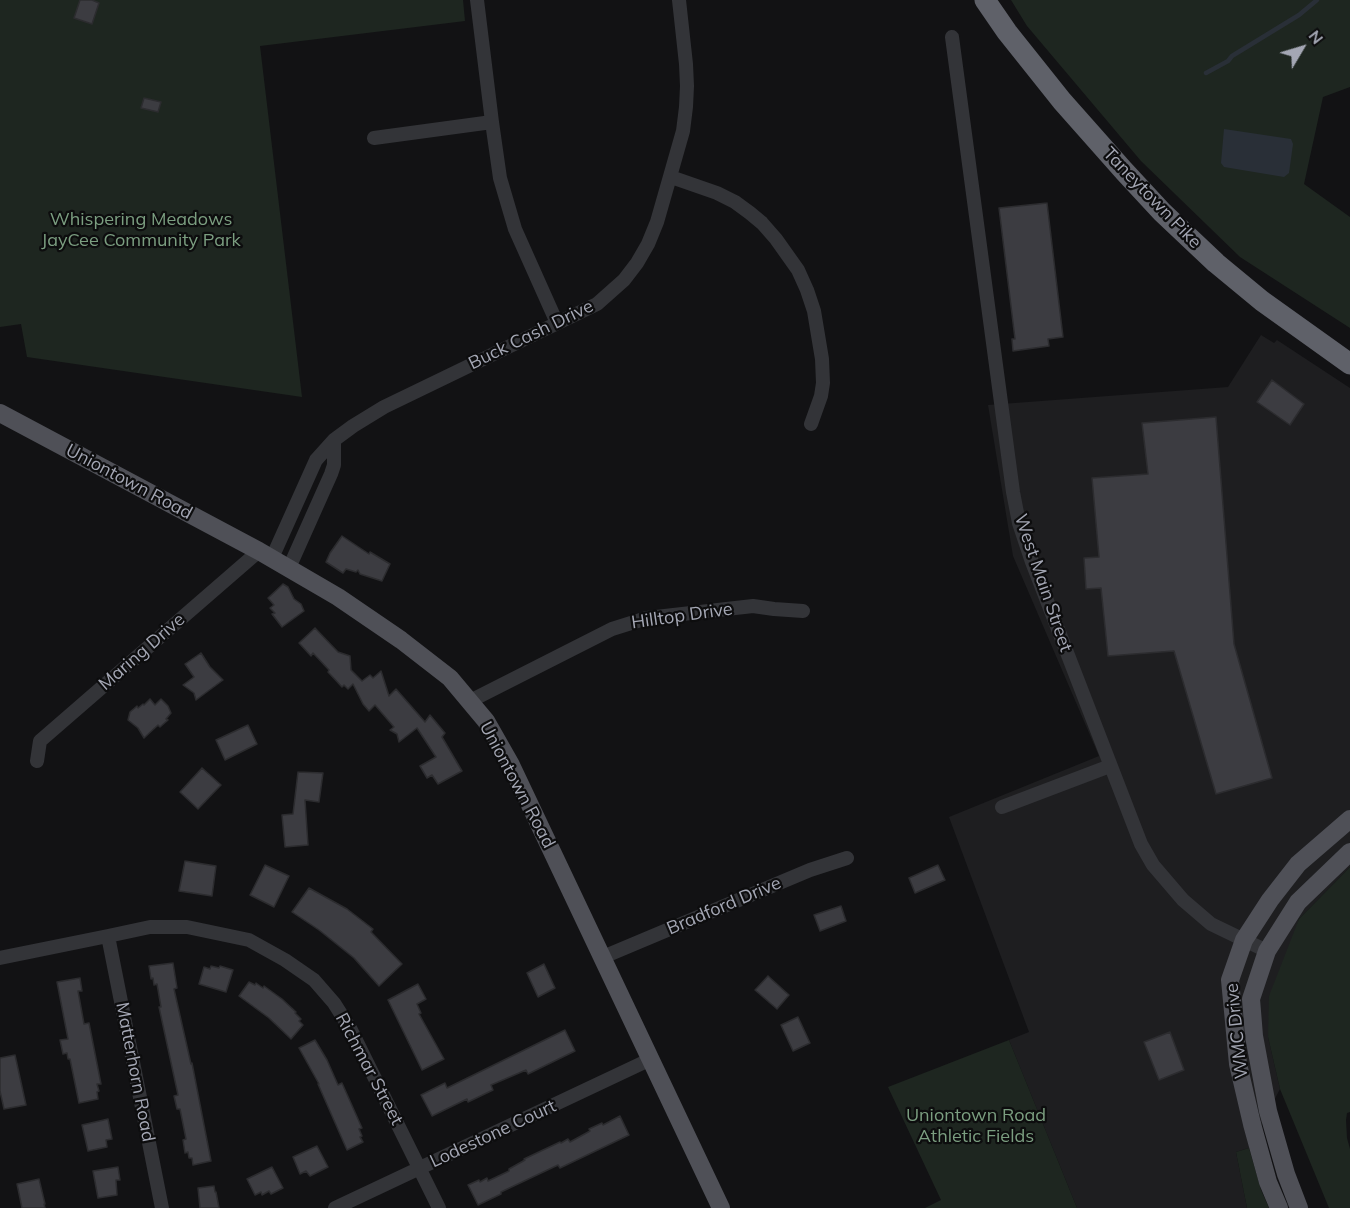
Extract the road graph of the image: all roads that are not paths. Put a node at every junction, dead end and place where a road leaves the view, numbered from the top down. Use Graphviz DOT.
graph roads {
  1 [pos="477,0"];
  2 [pos="679,0"];
  3 [pos="985,0"];
  4 [pos="951,37"];
  5 [pos="492,122"];
  6 [pos="374,138"];
  7 [pos="671,177"];
  8 [pos="557,323"];
  9 [pos="1350,364"];
  10 [pos="2,416"];
  11 [pos="811,424"];
  12 [pos="334,440"];
  13 [pos="265,554"];
  14 [pos="289,568"];
  15 [pos="803,611"];
  16 [pos="470,701"];
  17 [pos="37,761"];
  18 [pos="1110,766"];
  19 [pos="1002,807"];
  20 [pos="1350,819"];
  21 [pos="1350,852"];
  22 [pos="847,858"];
  23 [pos="108,936"];
  24 [pos="1244,940"];
  25 [pos="1267,951"];
  26 [pos="603,957"];
  27 [pos="0,958"];
  28 [pos="651,1059"];
  29 [pos="420,1168"];
  30 [pos="162,1208"];
  31 [pos="335,1208"];
  32 [pos="439,1208"];
  33 [pos="722,1208"];
  34 [pos="1279,1208"];
  35 [pos="1299,1208"];
  1 -- 5 [label="street"];
  2 -- 7 [label="street, Buck Cash Drive"];
  3 -- 9 [label="highway, Taneytown Pike"];
  4 -- 18 [label="street, West Main Street"];
  5 -- 6 [label="street"];
  5 -- 8 [label="street"];
  7 -- 8 [label="street, Buck Cash Drive"];
  7 -- 11 [label="street"];
  8 -- 12 [label="street, Buck Cash Drive"];
  10 -- 13 [label="main road, Uniontown Road"];
  12 -- 13 [label="street, Buck Cash Drive"];
  12 -- 14 [label="street"];
  13 -- 14 [label="main road, Uniontown Road"];
  13 -- 17 [label="street, Maring Drive"];
  14 -- 16 [label="main road, Uniontown Road"];
  15 -- 16 [label="street, Hilltop Drive"];
  16 -- 26 [label="main road, Uniontown Road"];
  18 -- 19 [label="street"];
  18 -- 24 [label="street, West Main Street"];
  20 -- 24 [label="main road, WMC Drive"];
  21 -- 25 [label="main road, WMC Drive"];
  22 -- 26 [label="street, Bradford Drive"];
  23 -- 27 [label="street, Richmar Street"];
  23 -- 29 [label="street, Richmar Street"];
  23 -- 30 [label="street, Matterhorn Road"];
  24 -- 25 [label="street, West Main Street"];
  24 -- 34 [label="main road, WMC Drive"];
  25 -- 35 [label="main road, WMC Drive"];
  26 -- 28 [label="main road, Uniontown Road"];
  28 -- 29 [label="street, Lodestone Court"];
  28 -- 33 [label="main road, Uniontown Road"];
  29 -- 31 [label="street, Lodestone Court"];
  29 -- 32 [label="street, Richmar Street"];
}
